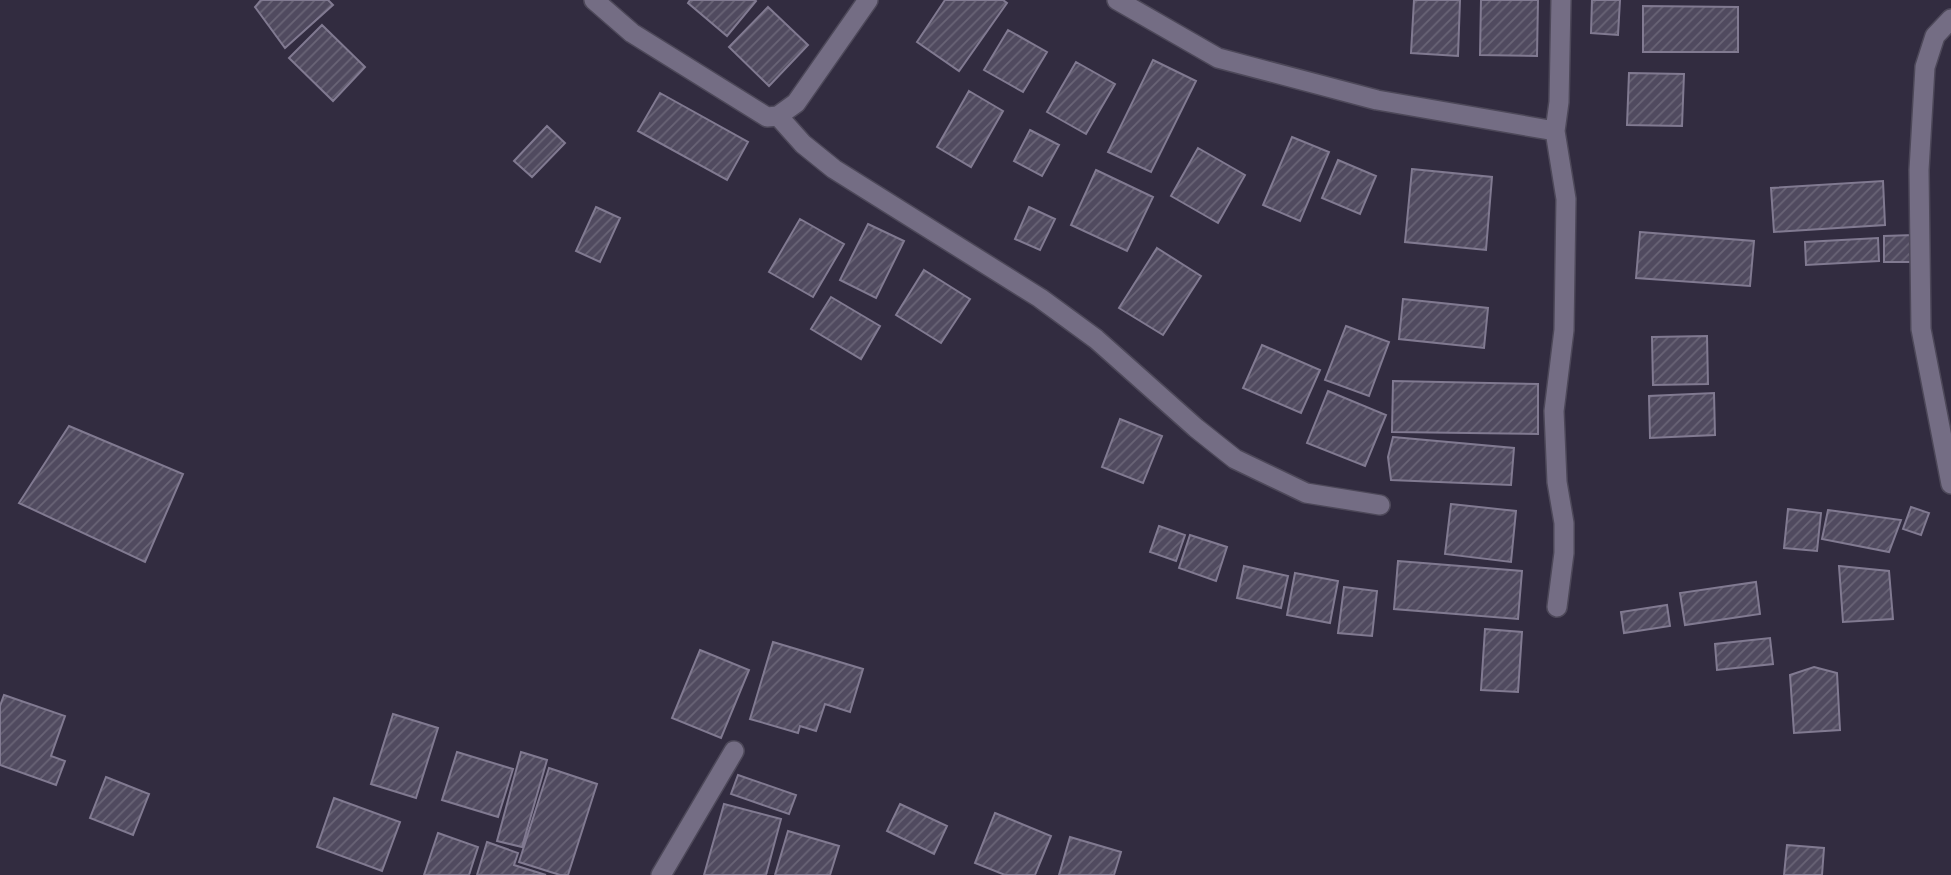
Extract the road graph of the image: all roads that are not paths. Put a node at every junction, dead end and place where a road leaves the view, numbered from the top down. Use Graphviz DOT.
graph roads {
  1 [pos="594,0"];
  2 [pos="868,0"];
  3 [pos="1117,0"];
  4 [pos="1561,0"];
  5 [pos="1951,19"];
  6 [pos="778,116"];
  7 [pos="1555,131"];
  8 [pos="1951,484"];
  9 [pos="1380,505"];
  10 [pos="1557,607"];
  11 [pos="734,751"];
  12 [pos="661,875"];
  1 -- 6 [label="street"];
  2 -- 6 [label="street"];
  3 -- 7 [label="street"];
  4 -- 7 [label="street"];
  5 -- 8 [label="street"];
  6 -- 9 [label="street"];
  7 -- 10 [label="street"];
  11 -- 12 [label="street"];
}
